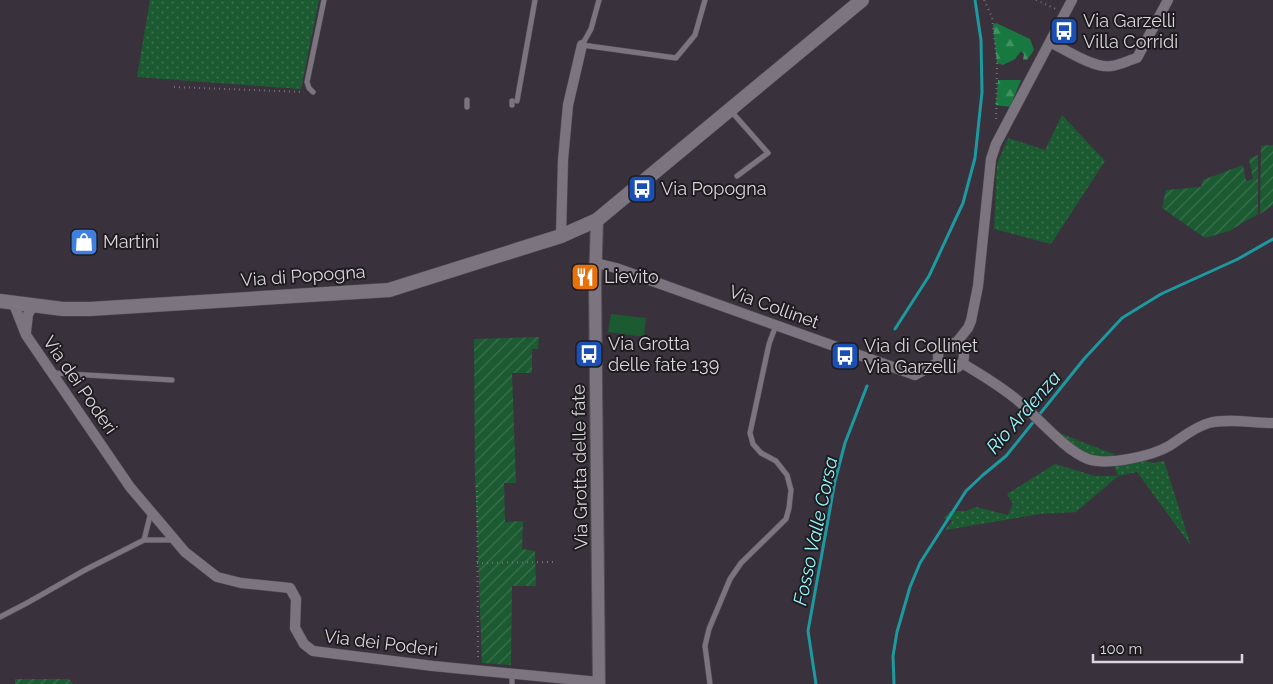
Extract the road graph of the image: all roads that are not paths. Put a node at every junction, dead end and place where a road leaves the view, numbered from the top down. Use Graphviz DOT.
graph roads {
  1 [pos="324,0"];
  2 [pos="535,0"];
  3 [pos="599,0"];
  4 [pos="705,0"];
  5 [pos="862,0"];
  6 [pos="1072,0"];
  7 [pos="1168,0"];
  8 [pos="1050,42"];
  9 [pos="582,45"];
  10 [pos="313,92"];
  11 [pos="468,100"];
  12 [pos="513,102"];
  13 [pos="467,107"];
  14 [pos="730,110"];
  15 [pos="737,176"];
  16 [pos="597,220"];
  17 [pos="561,236"];
  18 [pos="596,263"];
  19 [pos="6,301"];
  20 [pos="33,306"];
  21 [pos="776,325"];
  22 [pos="26,335"];
  23 [pos="956,343"];
  24 [pos="939,362"];
  25 [pos="962,363"];
  26 [pos="47,366"];
  27 [pos="172,380"];
  28 [pos="1273,423"];
  29 [pos="151,512"];
  30 [pos="144,540"];
  31 [pos="175,540"];
  32 [pos="0,617"];
  33 [pos="512,673"];
  34 [pos="599,683"];
  35 [pos="512,684"];
  36 [pos="710,684"];
  1 -- 10 [label="lane"];
  2 -- 12 [label="lane"];
  3 -- 9 [label="lane"];
  4 -- 9 [label="lane"];
  5 -- 14 [label="main road, Via di Popogna"];
  6 -- 8 [label="street"];
  7 -- 8 [label="street"];
  8 -- 23 [label="street"];
  9 -- 17 [label="street"];
  11 -- 13 [label="lane"];
  14 -- 15 [label="lane"];
  14 -- 16 [label="main road, Via di Popogna"];
  16 -- 17 [label="main road, Via di Popogna"];
  16 -- 18 [label="street, Via Grotta delle fate"];
  17 -- 20 [label="main road, Via di Popogna"];
  18 -- 21 [label="street, Via Collinet"];
  18 -- 34 [label="street, Via Grotta delle fate"];
  19 -- 20 [label="main road, Via di Popogna"];
  19 -- 22 [label="street, Via dei Poderi"];
  20 -- 22 [label="street, Via dei Poderi"];
  21 -- 24 [label="street, Via Collinet"];
  21 -- 36 [label="lane"];
  22 -- 26 [label="street, Via dei Poderi"];
  23 -- 24 [label="street"];
  23 -- 25 [label="street"];
  24 -- 25 [label="street"];
  25 -- 28 [label="street"];
  26 -- 27 [label="lane"];
  26 -- 29 [label="street, Via dei Poderi"];
  29 -- 30 [label="lane"];
  29 -- 31 [label="street, Via dei Poderi"];
  30 -- 31 [label="lane"];
  30 -- 32 [label="lane"];
  31 -- 33 [label="street, Via dei Poderi"];
  33 -- 34 [label="street, Via dei Poderi"];
  33 -- 35 [label="lane"];
}
